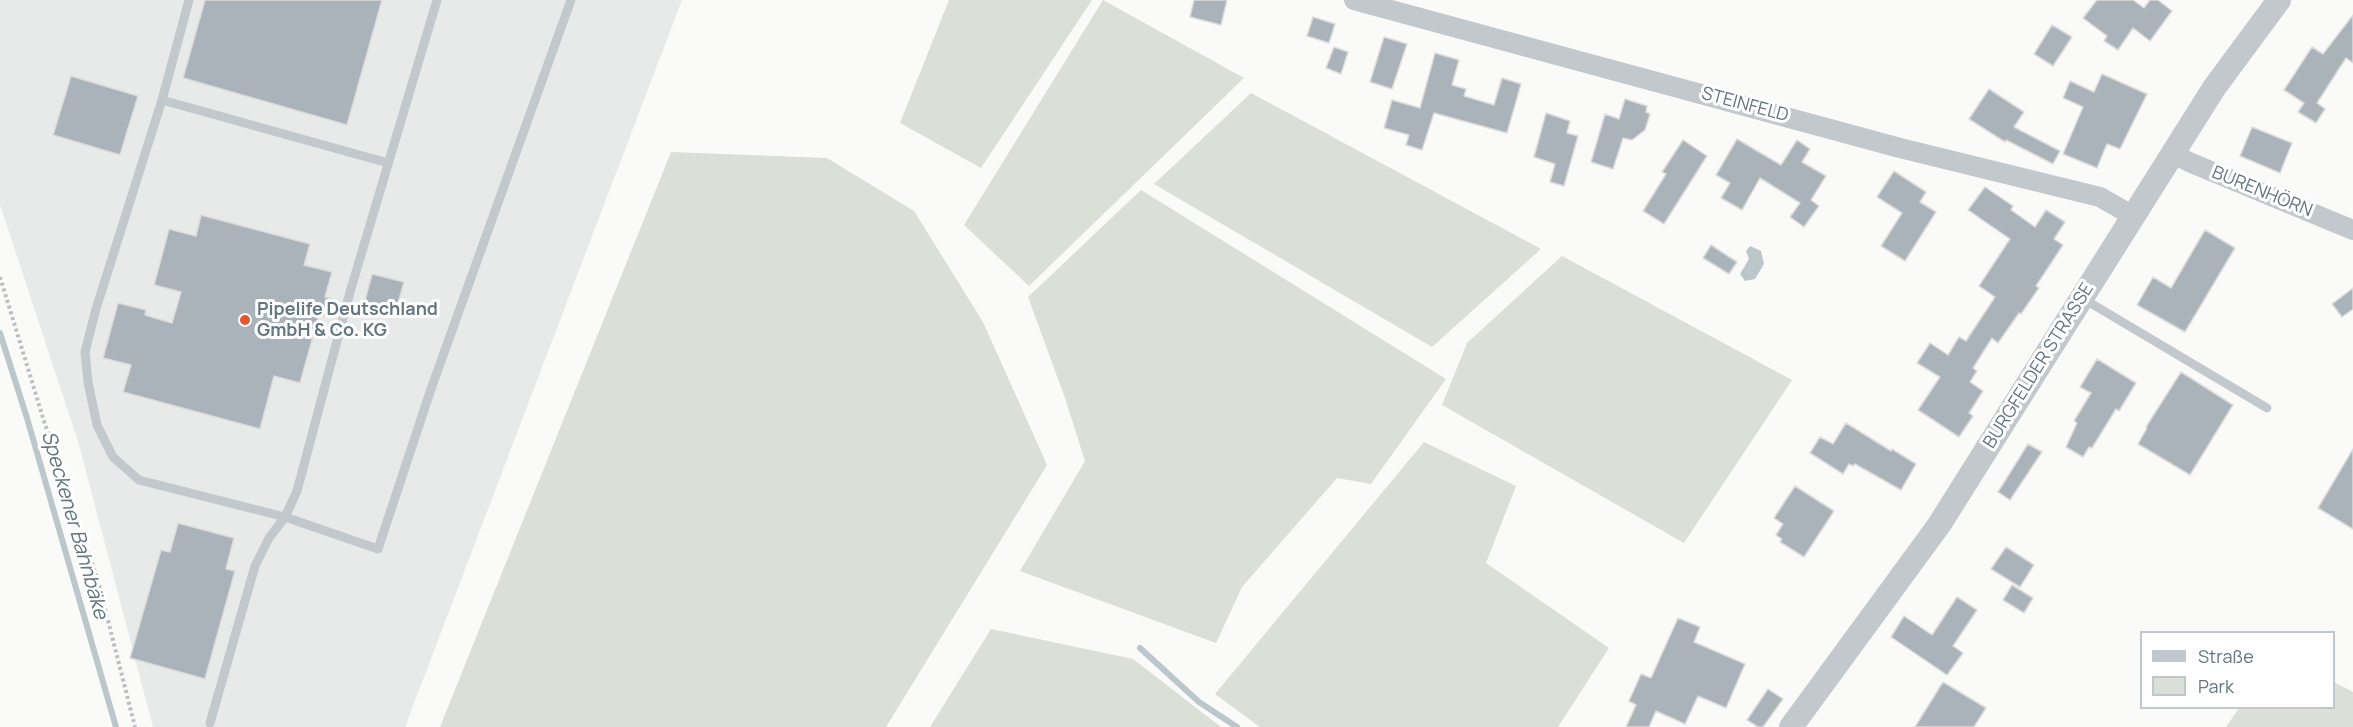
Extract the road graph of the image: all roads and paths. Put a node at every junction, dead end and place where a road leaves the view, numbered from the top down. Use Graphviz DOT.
graph roads {
  1 [pos="189,0"];
  2 [pos="437,0"];
  3 [pos="571,0"];
  4 [pos="1354,0"];
  5 [pos="2279,0"];
  6 [pos="162,100"];
  7 [pos="2172,153"];
  8 [pos="388,164"];
  9 [pos="2133,216"];
  10 [pos="2353,230"];
  11 [pos="0,277"];
  12 [pos="2082,298"];
  13 [pos="2267,408"];
  14 [pos="285,517"];
  15 [pos="210,723"];
  16 [pos="135,727"];
  17 [pos="1791,727"];
  1 -- 6 [label="lane"];
  2 -- 8 [label="lane"];
  3 -- 14 [label="lane"];
  4 -- 9 [label="street, STEINFELD"];
  5 -- 7 [label="street, BURGFELDER STRASSE"];
  6 -- 8 [label="lane"];
  6 -- 14 [label="lane"];
  7 -- 9 [label="street, BURGFELDER STRASSE"];
  7 -- 10 [label="street, BURENHÖRN"];
  8 -- 14 [label="lane"];
  9 -- 12 [label="street, BURGFELDER STRASSE"];
  11 -- 16 [label="path"];
  12 -- 13 [label="lane"];
  12 -- 17 [label="street, BURGFELDER STRASSE"];
  14 -- 15 [label="lane"];
}
